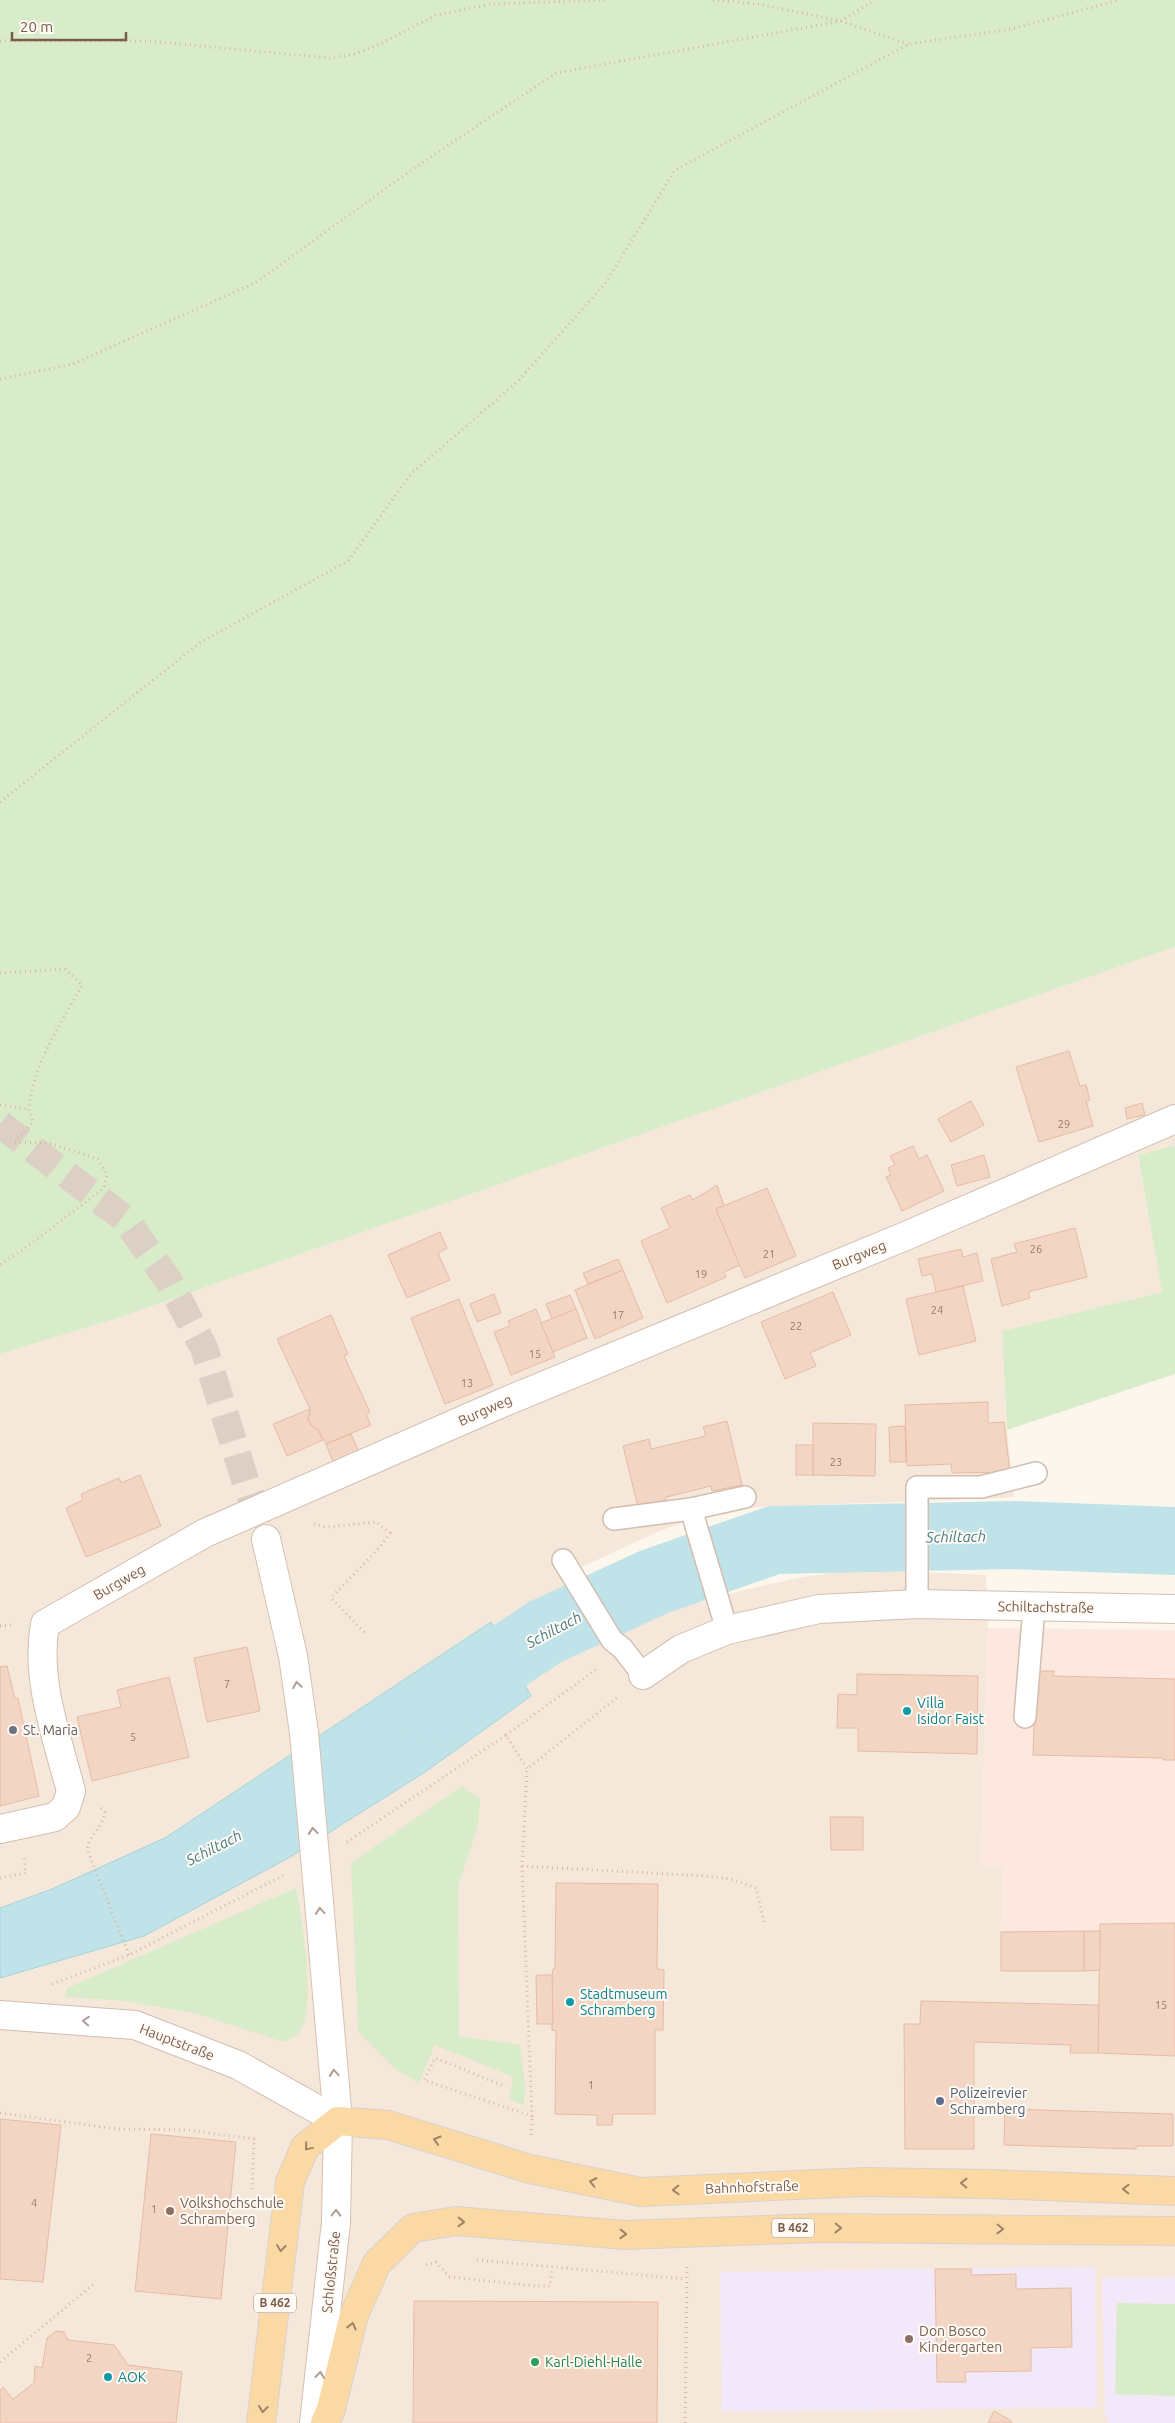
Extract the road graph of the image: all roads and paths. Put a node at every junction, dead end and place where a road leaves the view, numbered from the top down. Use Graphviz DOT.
graph roads {
  1 [pos="606,0"];
  2 [pos="713,0"];
  3 [pos="875,0"];
  4 [pos="1119,0"];
  5 [pos="841,21"];
  6 [pos="0,41"];
  7 [pos="909,44"];
  8 [pos="0,380"];
  9 [pos="0,802"];
  10 [pos="0,973"];
  11 [pos="0,1105"];
  12 [pos="29,1109"];
  13 [pos="1175,1119"];
  14 [pos="0,1264"];
  15 [pos="1036,1473"];
  16 [pos="292,1496"];
  17 [pos="745,1497"];
  18 [pos="690,1509"];
  19 [pos="614,1519"];
  20 [pos="266,1539"];
  21 [pos="563,1560"];
  22 [pos="917,1604"];
  23 [pos="1034,1607"];
  24 [pos="1175,1609"];
  25 [pos="724,1621"];
  26 [pos="367,1635"];
  27 [pos="617,1645"];
  28 [pos="644,1675"];
  29 [pos="1025,1717"];
  30 [pos="506,1735"];
  31 [pos="527,1769"];
  32 [pos="0,1829"];
  33 [pos="23,1856"];
  34 [pos="92,1860"];
  35 [pos="522,1866"];
  36 [pos="0,1878"];
  37 [pos="764,1922"];
  38 [pos="129,1955"];
  39 [pos="0,2015"];
  40 [pos="502,2086"];
  41 [pos="0,2113"];
  42 [pos="338,2121"];
  43 [pos="117,2129"];
  44 [pos="1175,2191"];
  45 [pos="1175,2231"];
  46 [pos="690,2232"];
  47 [pos="477,2260"];
  48 [pos="420,2266"];
  49 [pos="552,2268"];
  50 [pos="686,2279"];
  51 [pos="96,2282"];
  52 [pos="0,2362"];
  53 [pos="261,2423"];
  54 [pos="314,2423"];
  55 [pos="325,2423"];
  56 [pos="685,2423"];
  1 -- 6 [label="path"];
  2 -- 5 [label="path"];
  3 -- 5 [label="path"];
  4 -- 7 [label="path"];
  5 -- 7 [label="path"];
  5 -- 8 [label="path"];
  7 -- 9 [label="path"];
  10 -- 12 [label="path"];
  11 -- 12 [label="path"];
  12 -- 14 [label="path"];
  13 -- 16 [label="street, Burgweg"];
  15 -- 22 [label="lane"];
  16 -- 26 [label="path"];
  16 -- 32 [label="street, Burgweg"];
  17 -- 18 [label="lane"];
  18 -- 19 [label="lane"];
  18 -- 25 [label="lane"];
  42 -- 20 [label="street, Schloßstraße, one-way, bridge"];
  21 -- 27 [label="lane"];
  22 -- 23 [label="street, Schiltachstraße"];
  22 -- 25 [label="street, Schiltachstraße"];
  23 -- 24 [label="street, Schiltachstraße"];
  23 -- 29 [label="lane"];
  25 -- 28 [label="street, Schiltachstraße"];
  27 -- 28 [label="lane"];
  27 -- 30 [label="path"];
  31 -- 35 [label="path"];
  33 -- 36 [label="path"];
  34 -- 38 [label="path"];
  35 -- 37 [label="path"];
  35 -- 40 [label="path"];
  42 -- 39 [label="street, Hauptstraße, one-way"];
  41 -- 43 [label="path"];
  44 -- 42 [label="main road, Bahnhofstraße, one-way"];
  42 -- 53 [label="main road, B 462, one-way"];
  54 -- 42 [label="street, Schloßstraße, one-way"];
  46 -- 45 [label="main road, B 462, one-way"];
  46 -- 50 [label="path"];
  55 -- 46 [label="main road, B 462, one-way"];
  47 -- 49 [label="path"];
  48 -- 49 [label="path"];
  49 -- 50 [label="path"];
  50 -- 56 [label="path"];
  51 -- 52 [label="path"];
}
